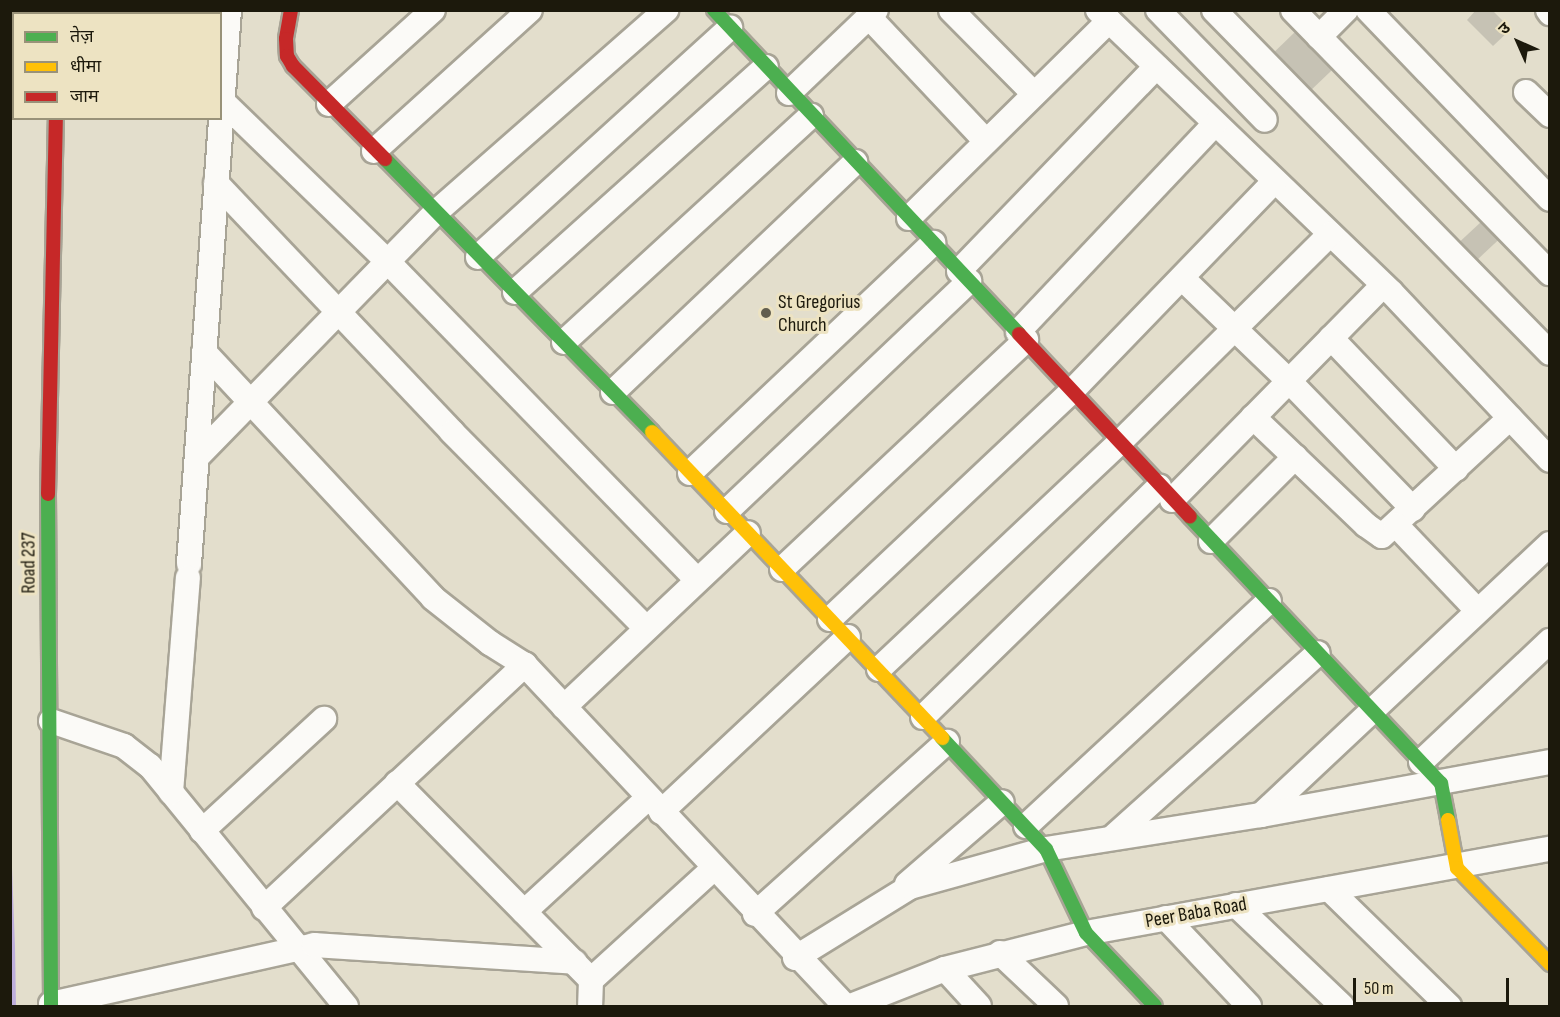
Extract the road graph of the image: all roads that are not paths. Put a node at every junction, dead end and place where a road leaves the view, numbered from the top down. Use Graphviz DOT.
graph roads {
  1 [pos="229,10"];
  2 [pos="291,10"];
  3 [pos="433,10"];
  4 [pos="530,10"];
  5 [pos="666,10"];
  6 [pos="951,10"];
  7 [pos="1158,10"];
  8 [pos="1214,10"];
  9 [pos="1293,10"];
  10 [pos="1346,10"];
  11 [pos="1368,10"];
  12 [pos="873,14"];
  13 [pos="1103,16"];
  14 [pos="722,19"];
  15 [pos="1319,37"];
  16 [pos="766,67"];
  17 [pos="1156,67"];
  18 [pos="1526,92"];
  19 [pos="789,93"];
  20 [pos="1034,94"];
  21 [pos="222,101"];
  22 [pos="329,104"];
  23 [pos="1550,115"];
  24 [pos="811,116"];
  25 [pos="56,120"];
  26 [pos="221,120"];
  27 [pos="1265,120"];
  28 [pos="1215,124"];
  29 [pos="986,141"];
  30 [pos="374,150"];
  31 [pos="855,162"];
  32 [pos="1275,181"];
  33 [pos="216,183"];
  34 [pos="1550,199"];
  35 [pos="435,213"];
  36 [pos="909,218"];
  37 [pos="1330,234"];
  38 [pos="933,243"];
  39 [pos="478,256"];
  40 [pos="389,263"];
  41 [pos="1550,273"];
  42 [pos="964,276"];
  43 [pos="1182,278"];
  44 [pos="1383,285"];
  45 [pos="515,292"];
  46 [pos="339,315"];
  47 [pos="1235,328"];
  48 [pos="1022,336"];
  49 [pos="1331,338"];
  50 [pos="564,342"];
  51 [pos="204,352"];
  52 [pos="1550,353"];
  53 [pos="1289,381"];
  54 [pos="613,392"];
  55 [pos="1071,392"];
  56 [pos="250,403"];
  57 [pos="1253,417"];
  58 [pos="1510,418"];
  59 [pos="1119,443"];
  60 [pos="197,457"];
  61 [pos="1295,457"];
  62 [pos="1550,460"];
  63 [pos="1456,469"];
  64 [pos="690,472"];
  65 [pos="1166,493"];
  66 [pos="727,512"];
  67 [pos="1404,517"];
  68 [pos="748,533"];
  69 [pos="1211,541"];
  70 [pos="1550,544"];
  71 [pos="782,569"];
  72 [pos="696,579"];
  73 [pos="1269,601"];
  74 [pos="1477,610"];
  75 [pos="830,619"];
  76 [pos="646,628"];
  77 [pos="848,637"];
  78 [pos="1550,641"];
  79 [pos="1318,653"];
  80 [pos="525,665"];
  81 [pos="879,669"];
  82 [pos="564,707"];
  83 [pos="1371,708"];
  84 [pos="923,717"];
  85 [pos="324,719"];
  86 [pos="51,721"];
  87 [pos="947,742"];
  88 [pos="1550,744"];
  89 [pos="1421,762"];
  90 [pos="1550,762"];
  91 [pos="1526,767"];
  92 [pos="397,783"];
  93 [pos="1441,783"];
  94 [pos="171,792"];
  95 [pos="1002,802"];
  96 [pos="654,805"];
  97 [pos="1261,815"];
  98 [pos="1026,826"];
  99 [pos="202,831"];
  100 [pos="1113,837"];
  101 [pos="1046,849"];
  102 [pos="1545,855"];
  103 [pos="1456,868"];
  104 [pos="713,869"];
  105 [pos="1329,889"];
  106 [pos="887,901"];
  107 [pos="1236,905"];
  108 [pos="264,908"];
  109 [pos="524,912"];
  110 [pos="755,914"];
  111 [pos="1166,918"];
  112 [pos="1086,933"];
  113 [pos="298,949"];
  114 [pos="1000,952"];
  115 [pos="795,958"];
  116 [pos="574,962"];
  117 [pos="1550,964"];
  118 [pos="945,969"];
  119 [pos="591,980"];
  120 [pos="51,1005"];
  121 [pos="857,1005"];
  122 [pos="346,1006"];
  123 [pos="590,1006"];
  124 [pos="979,1006"];
  125 [pos="1056,1006"];
  126 [pos="1155,1006"];
  127 [pos="1249,1006"];
  128 [pos="1342,1006"];
  129 [pos="1449,1006"];
  1 -- 21 [label="street"];
  2 -- 22 [label="street"];
  3 -- 22 [label="street"];
  4 -- 30 [label="street"];
  5 -- 35 [label="street"];
  6 -- 20 [label="street"];
  7 -- 27 [label="street"];
  8 -- 52 [label="street"];
  9 -- 15 [label="street"];
  10 -- 15 [label="street"];
  11 -- 34 [label="street"];
  12 -- 19 [label="street"];
  12 -- 29 [label="street"];
  13 -- 17 [label="street"];
  13 -- 20 [label="street"];
  14 -- 16 [label="street"];
  14 -- 39 [label="street"];
  15 -- 41 [label="street"];
  16 -- 19 [label="street"];
  16 -- 45 [label="street"];
  17 -- 28 [label="street"];
  17 -- 42 [label="street"];
  18 -- 23 [label="street"];
  19 -- 24 [label="street"];
  20 -- 29 [label="street"];
  21 -- 40 [label="street"];
  22 -- 30 [label="street"];
  24 -- 31 [label="street"];
  24 -- 50 [label="street"];
  25 -- 86 [label="street, Road 237"];
  26 -- 33 [label="street"];
  28 -- 32 [label="street"];
  28 -- 48 [label="street"];
  29 -- 36 [label="street"];
  30 -- 35 [label="street"];
  31 -- 36 [label="street"];
  31 -- 54 [label="street"];
  32 -- 37 [label="street"];
  32 -- 43 [label="street"];
  33 -- 46 [label="street"];
  33 -- 51 [label="street"];
  35 -- 39 [label="street"];
  35 -- 40 [label="street"];
  36 -- 38 [label="street"];
  37 -- 44 [label="street"];
  37 -- 47 [label="street"];
  38 -- 42 [label="street"];
  38 -- 64 [label="street"];
  39 -- 45 [label="street"];
  40 -- 46 [label="street"];
  40 -- 72 [label="street"];
  42 -- 48 [label="street"];
  42 -- 66 [label="street"];
  43 -- 47 [label="street"];
  43 -- 55 [label="street"];
  44 -- 49 [label="street"];
  44 -- 58 [label="street"];
  45 -- 50 [label="street"];
  46 -- 56 [label="street"];
  46 -- 76 [label="street"];
  47 -- 53 [label="street"];
  47 -- 59 [label="street"];
  48 -- 55 [label="street"];
  48 -- 71 [label="street"];
  49 -- 53 [label="street"];
  49 -- 63 [label="street"];
  50 -- 54 [label="street"];
  51 -- 56 [label="street"];
  51 -- 60 [label="street"];
  53 -- 57 [label="street"];
  53 -- 67 [label="street"];
  54 -- 64 [label="street"];
  55 -- 59 [label="street"];
  55 -- 75 [label="street"];
  56 -- 60 [label="street"];
  56 -- 80 [label="street"];
  57 -- 61 [label="street"];
  57 -- 65 [label="street"];
  58 -- 62 [label="street"];
  58 -- 63 [label="street"];
  59 -- 65 [label="street"];
  59 -- 81 [label="street"];
  60 -- 94 [label="street"];
  61 -- 67 [label="street"];
  61 -- 69 [label="street"];
  63 -- 67 [label="street"];
  64 -- 66 [label="street"];
  65 -- 69 [label="street"];
  65 -- 84 [label="street"];
  66 -- 68 [label="street"];
  67 -- 74 [label="street"];
  68 -- 71 [label="street"];
  68 -- 72 [label="street"];
  69 -- 73 [label="street"];
  70 -- 74 [label="street"];
  71 -- 75 [label="street"];
  72 -- 76 [label="street"];
  73 -- 79 [label="street"];
  73 -- 98 [label="street"];
  74 -- 83 [label="street"];
  75 -- 77 [label="street"];
  76 -- 82 [label="street"];
  77 -- 81 [label="street"];
  77 -- 96 [label="street"];
  78 -- 89 [label="street"];
  79 -- 83 [label="street"];
  79 -- 100 [label="street"];
  80 -- 82 [label="street"];
  80 -- 92 [label="street"];
  81 -- 84 [label="street"];
  82 -- 96 [label="street"];
  83 -- 89 [label="street"];
  83 -- 97 [label="street"];
  84 -- 87 [label="street"];
  85 -- 99 [label="street"];
  86 -- 94 [label="street"];
  86 -- 120 [label="street, Road 237"];
  87 -- 95 [label="street"];
  87 -- 110 [label="street"];
  88 -- 91 [label="street"];
  89 -- 93 [label="street"];
  90 -- 91 [label="street"];
  91 -- 93 [label="street"];
  92 -- 108 [label="street"];
  92 -- 109 [label="street"];
  93 -- 97 [label="street"];
  93 -- 103 [label="street"];
  94 -- 99 [label="street"];
  95 -- 98 [label="street"];
  95 -- 106 [label="street"];
  96 -- 104 [label="street"];
  96 -- 109 [label="street"];
  97 -- 100 [label="street"];
  98 -- 101 [label="street"];
  99 -- 108 [label="street"];
  100 -- 101 [label="street"];
  101 -- 106 [label="street"];
  101 -- 112 [label="street"];
  102 -- 103 [label="street, Peer Baba Road"];
  103 -- 105 [label="street, Peer Baba Road"];
  103 -- 117 [label="street"];
  104 -- 110 [label="street"];
  104 -- 119 [label="street"];
  105 -- 107 [label="street, Peer Baba Road"];
  105 -- 129 [label="street"];
  106 -- 115 [label="street"];
  107 -- 111 [label="street, Peer Baba Road"];
  107 -- 128 [label="street"];
  108 -- 113 [label="street"];
  109 -- 116 [label="street"];
  110 -- 115 [label="street"];
  111 -- 112 [label="street, Peer Baba Road"];
  111 -- 127 [label="street"];
  112 -- 114 [label="street, Peer Baba Road"];
  112 -- 126 [label="street"];
  113 -- 116 [label="street"];
  113 -- 120 [label="street"];
  113 -- 122 [label="street"];
  114 -- 118 [label="street, Peer Baba Road"];
  114 -- 125 [label="street"];
  115 -- 121 [label="street"];
  116 -- 119 [label="street"];
  118 -- 121 [label="street, Peer Baba Road"];
  118 -- 124 [label="street"];
  119 -- 123 [label="street"];
}
